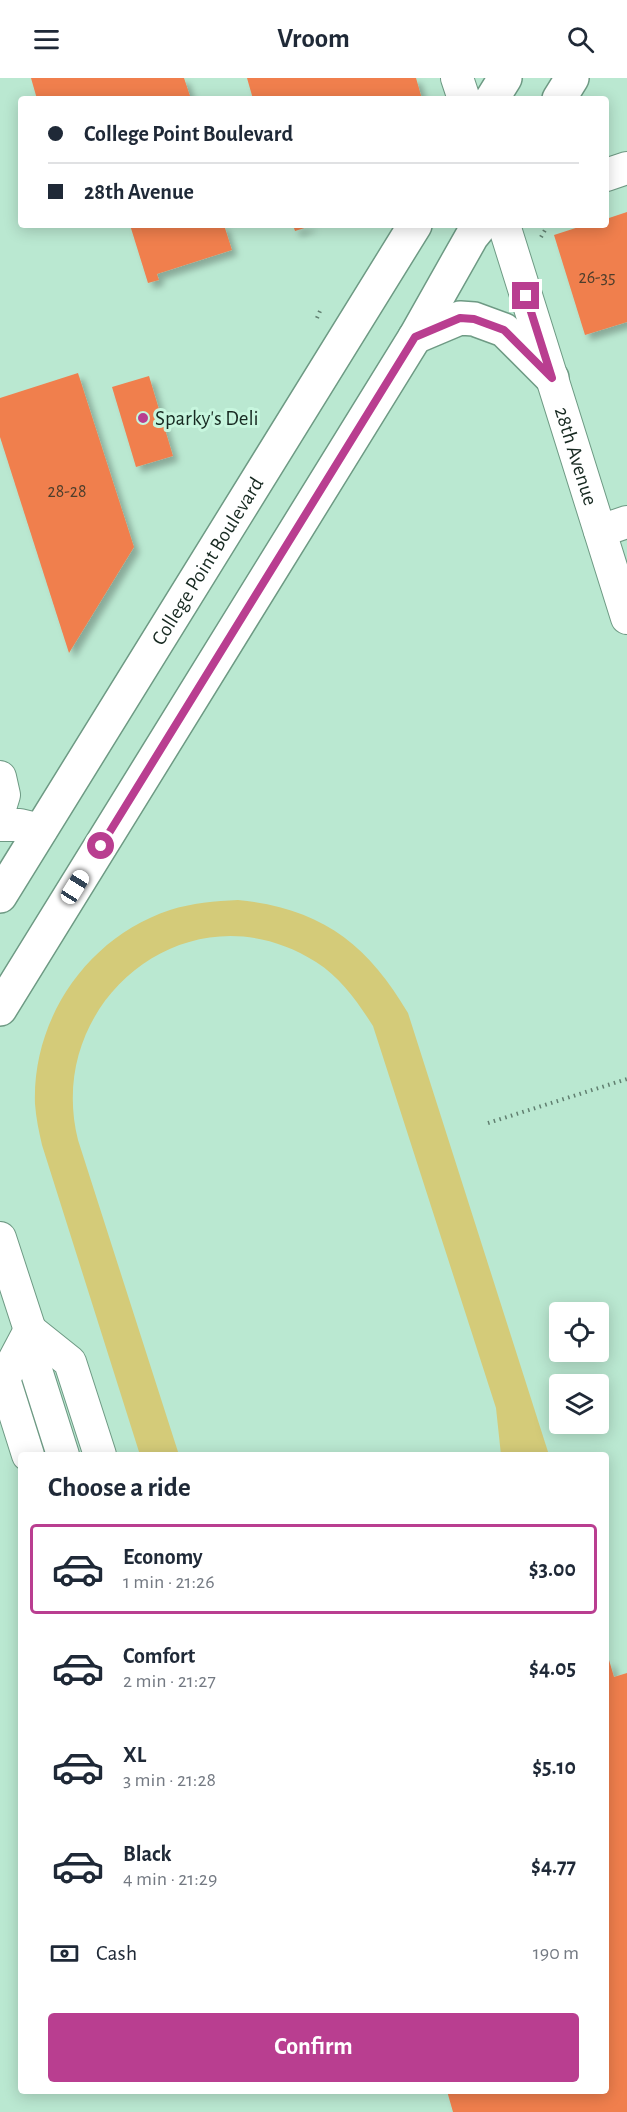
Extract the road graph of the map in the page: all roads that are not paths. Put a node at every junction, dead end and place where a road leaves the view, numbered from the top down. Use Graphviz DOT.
graph roads {
  1 [pos="457,78"];
  2 [pos="505,78"];
  3 [pos="572,78"];
  4 [pos="463,96"];
  5 [pos="494,96"];
  6 [pos="561,96"];
  7 [pos="627,168"];
  8 [pos="609,174"];
  9 [pos="413,228"];
  10 [pos="479,228"];
  11 [pos="505,228"];
  12 [pos="415,337"];
  13 [pos="552,378"];
  14 [pos="613,527"];
  15 [pos="627,618"];
  16 [pos="0,777"];
  17 [pos="0,808"];
  18 [pos="0,825"];
  19 [pos="41,830"];
  20 [pos="0,896"];
  21 [pos="0,1009"];
  22 [pos="0,1238"];
  23 [pos="30,1330"];
  24 [pos="27,1452"];
  25 [pos="44,1452"];
  26 [pos="62,1452"];
  27 [pos="79,1452"];
  28 [pos="99,1452"];
  1 -- 4 [label="street"];
  2 -- 5 [label="main road"];
  3 -- 6 [label="main road"];
  7 -- 8 [label="street"];
  9 -- 19 [label="main road, College Point Boulevard"];
  10 -- 12 [label="main road"];
  11 -- 13 [label="street, 28th Avenue"];
  12 -- 13 [label="main road"];
  12 -- 21 [label="main road"];
  13 -- 14 [label="street, 28th Avenue"];
  14 -- 15 [label="street, 28th Avenue"];
  16 -- 17 [label="street"];
  18 -- 19 [label="street"];
  19 -- 20 [label="main road, College Point Boulevard"];
  22 -- 23 [label="street"];
  23 -- 24 [label="street"];
  23 -- 25 [label="street"];
  23 -- 26 [label="street"];
  23 -- 27 [label="street"];
  23 -- 28 [label="street"];
}
